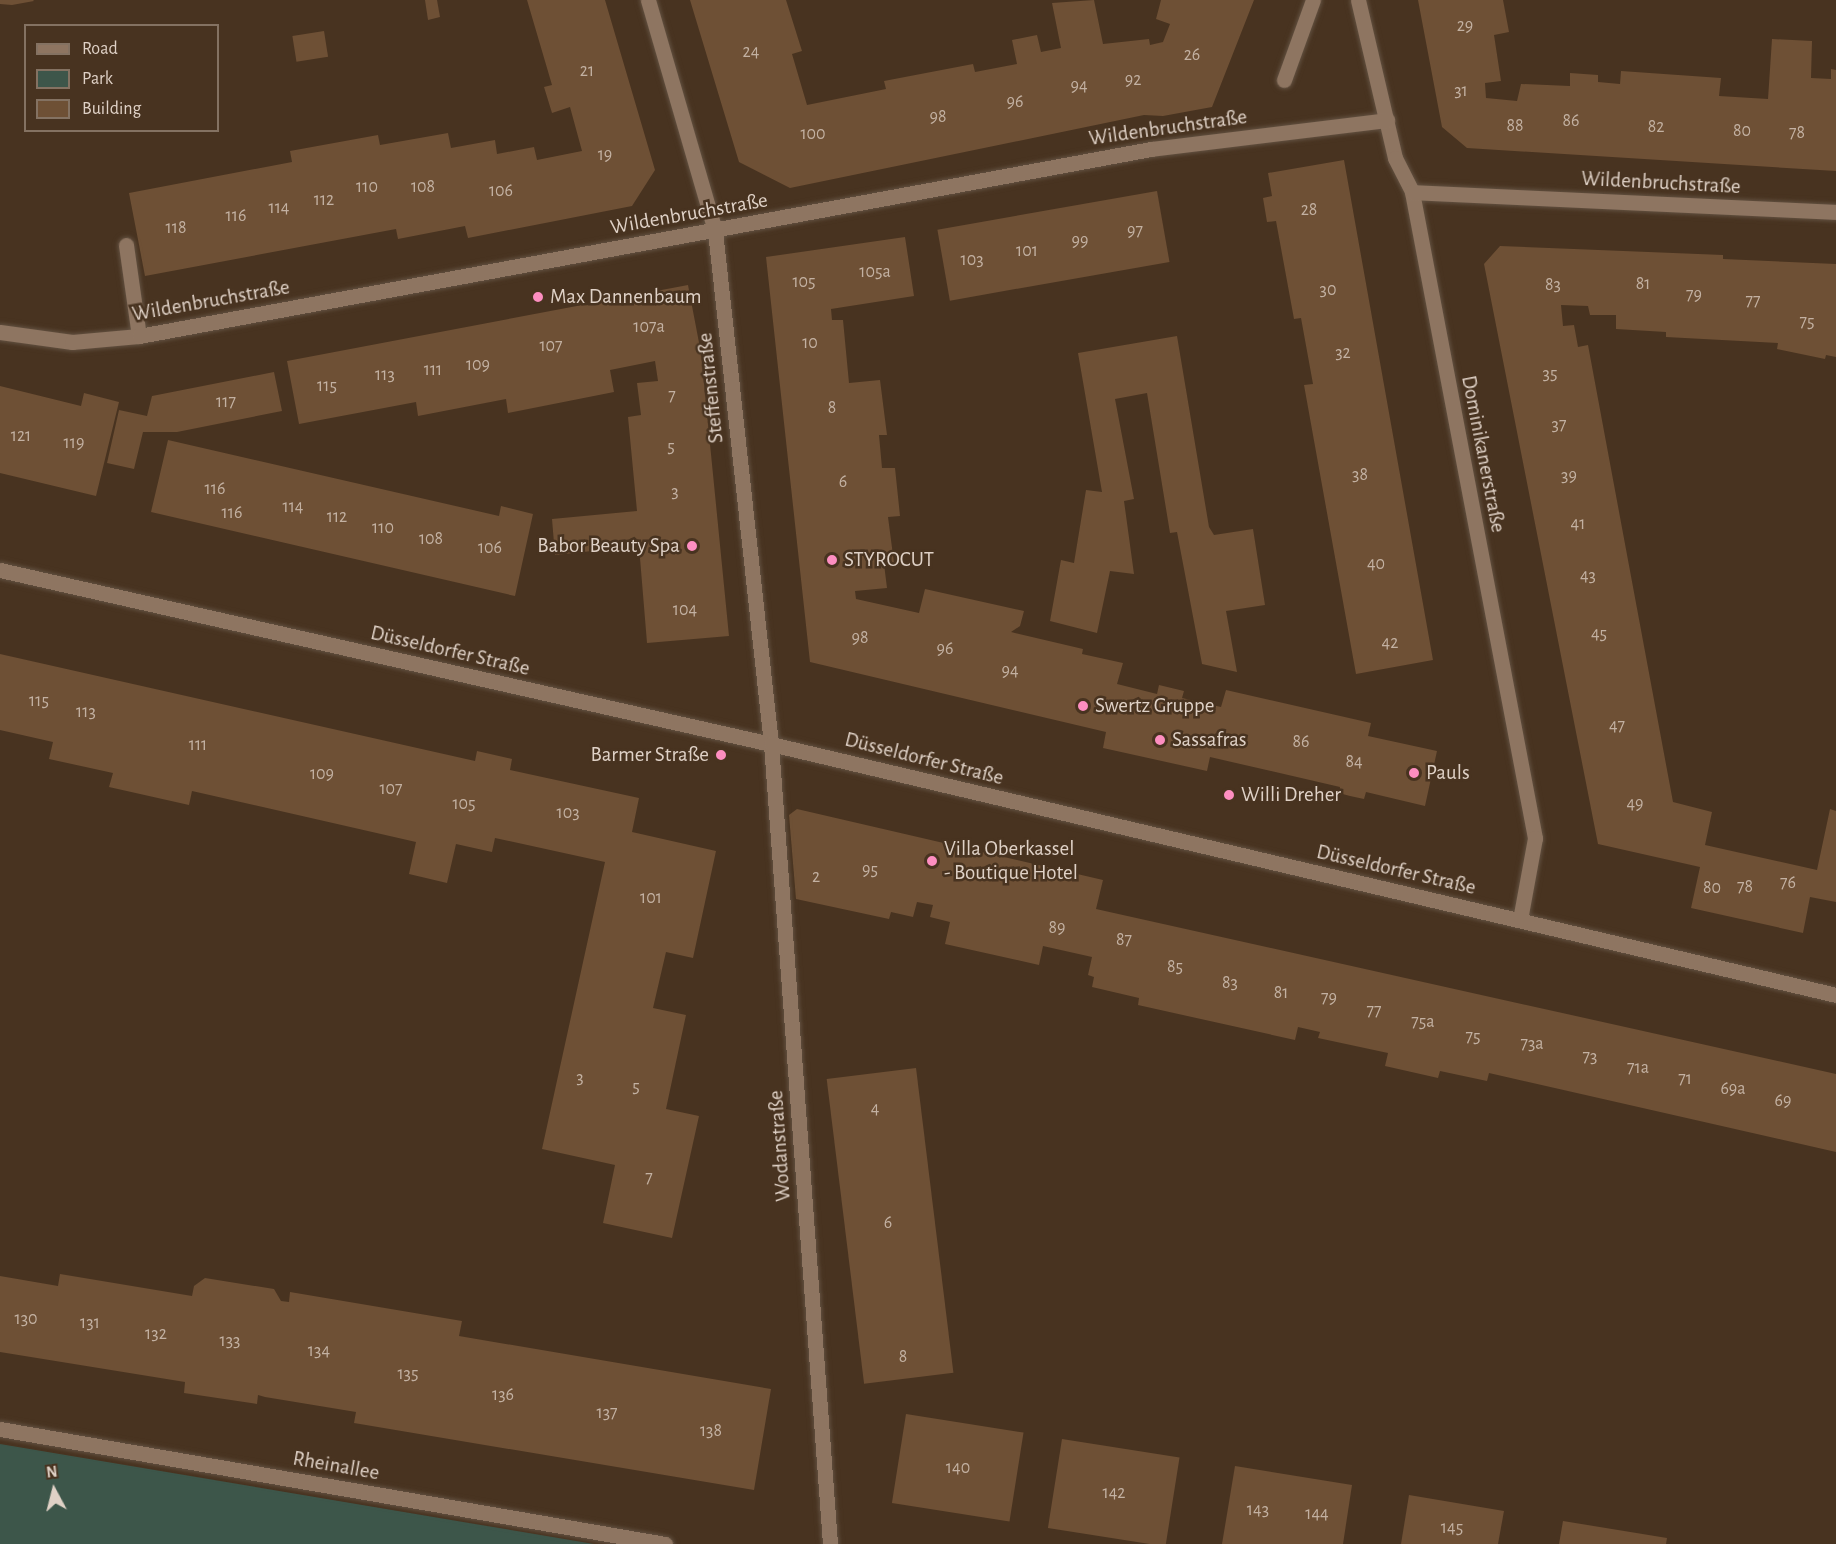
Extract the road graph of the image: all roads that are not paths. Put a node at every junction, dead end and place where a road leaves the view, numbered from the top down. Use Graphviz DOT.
graph roads {
  1 [pos="648,0"];
  2 [pos="1313,0"];
  3 [pos="1358,0"];
  4 [pos="1284,80"];
  5 [pos="1386,120"];
  6 [pos="1412,192"];
  7 [pos="1836,212"];
  8 [pos="715,231"];
  9 [pos="126,245"];
  10 [pos="0,332"];
  11 [pos="139,336"];
  12 [pos="0,570"];
  13 [pos="771,744"];
  14 [pos="1520,920"];
  15 [pos="1836,995"];
  16 [pos="0,1429"];
  17 [pos="665,1544"];
  18 [pos="830,1544"];
  1 -- 8 [label="street, Steffenstraße"];
  2 -- 4 [label="street"];
  3 -- 5 [label="street, Dominikanerstraße"];
  5 -- 6 [label="street, Dominikanerstraße"];
  5 -- 8 [label="street, Wildenbruchstraße"];
  6 -- 7 [label="street, Wildenbruchstraße"];
  6 -- 14 [label="street, Dominikanerstraße"];
  8 -- 11 [label="street, Wildenbruchstraße"];
  8 -- 13 [label="street, Steffenstraße"];
  9 -- 11 [label="street"];
  10 -- 11 [label="street, Wildenbruchstraße"];
  12 -- 13 [label="street, Düsseldorfer Straße"];
  13 -- 14 [label="street, Düsseldorfer Straße"];
  13 -- 18 [label="street, Wodanstraße"];
  14 -- 15 [label="street, Düsseldorfer Straße"];
  16 -- 17 [label="street, Rheinallee"];
}
